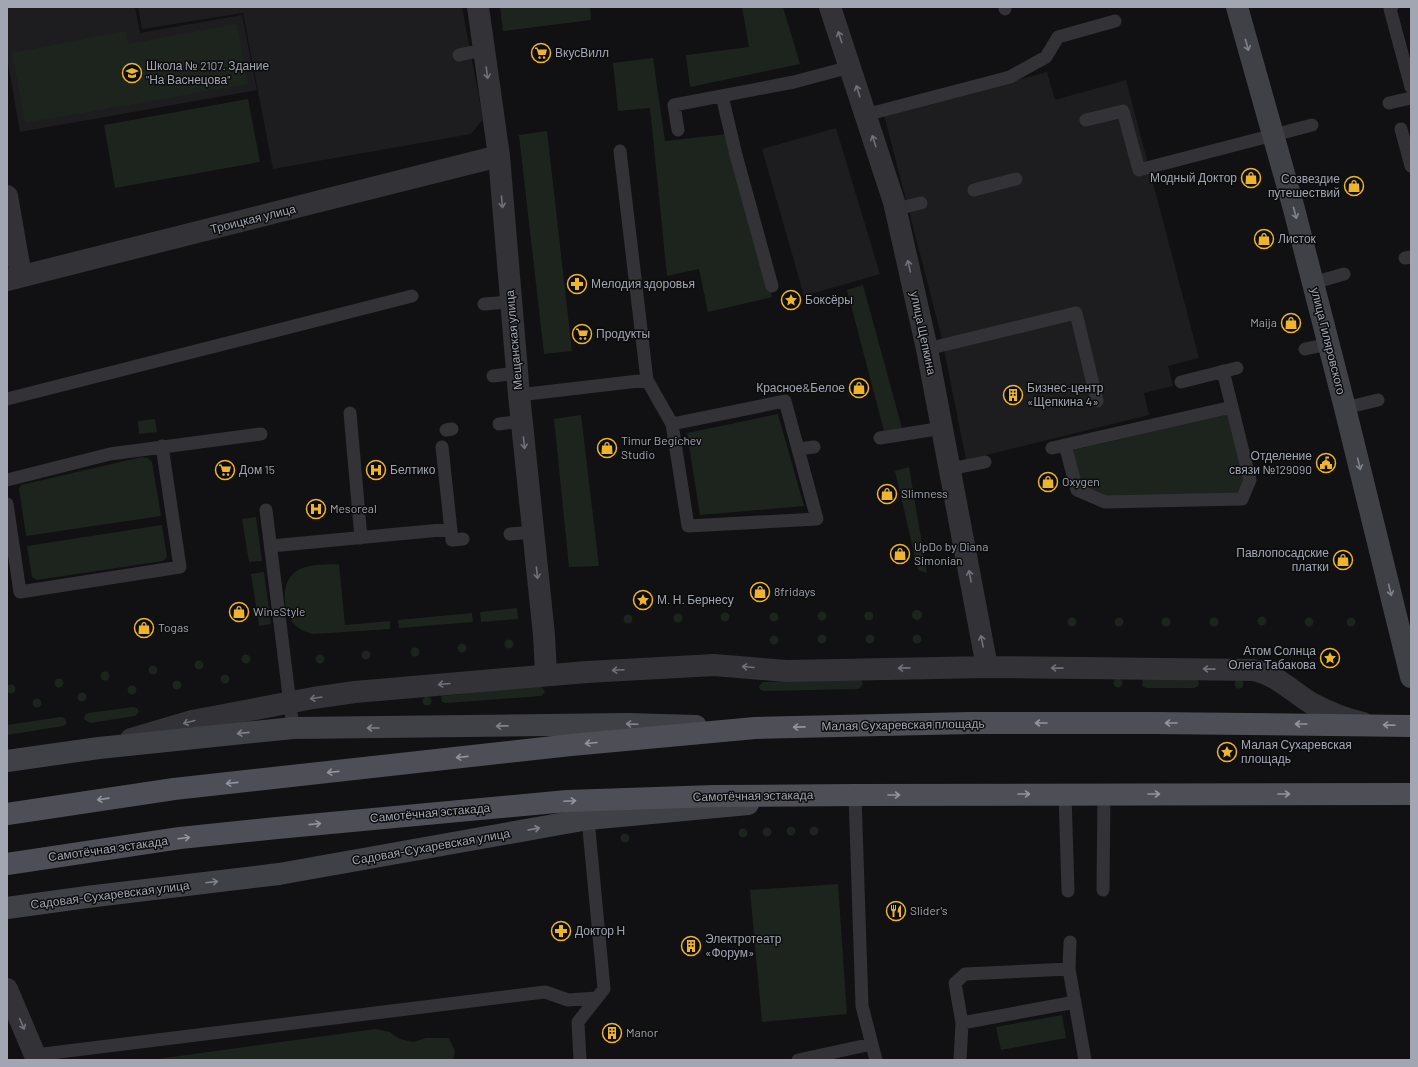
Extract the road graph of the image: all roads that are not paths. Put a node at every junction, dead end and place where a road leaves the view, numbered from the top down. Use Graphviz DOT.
graph roads {
  1 [pos="478,7"];
  2 [pos="830,7"];
  3 [pos="1237,7"];
  4 [pos="1392,7"];
  5 [pos="1115,20"];
  6 [pos="483,50"];
  7 [pos="459,55"];
  8 [pos="850,67"];
  9 [pos="1411,88"];
  10 [pos="722,96"];
  11 [pos="1411,98"];
  12 [pos="1389,103"];
  13 [pos="865,115"];
  14 [pos="1086,120"];
  15 [pos="1312,125"];
  16 [pos="1401,129"];
  17 [pos="678,130"];
  18 [pos="1273,135"];
  19 [pos="620,151"];
  20 [pos="499,156"];
  21 [pos="1411,166"];
  22 [pos="1016,179"];
  23 [pos="974,190"];
  24 [pos="7,196"];
  25 [pos="921,202"];
  26 [pos="896,209"];
  27 [pos="1344,274"];
  28 [pos="14,278"];
  29 [pos="1313,283"];
  30 [pos="772,286"];
  31 [pos="412,296"];
  32 [pos="511,302"];
  33 [pos="484,304"];
  34 [pos="1328,344"];
  35 [pos="927,349"];
  36 [pos="1305,349"];
  37 [pos="1237,368"];
  38 [pos="1223,371"];
  39 [pos="517,373"];
  40 [pos="493,376"];
  41 [pos="647,380"];
  42 [pos="1181,382"];
  43 [pos="519,395"];
  44 [pos="7,399"];
  45 [pos="1378,400"];
  46 [pos="1097,401"];
  47 [pos="1232,407"];
  48 [pos="1345,408"];
  49 [pos="350,413"];
  50 [pos="522,421"];
  51 [pos="499,424"];
  52 [pos="672,424"];
  53 [pos="943,428"];
  54 [pos="262,434"];
  55 [pos="880,438"];
  56 [pos="1066,445"];
  57 [pos="162,446"];
  58 [pos="442,447"];
  59 [pos="814,447"];
  60 [pos="1052,448"];
  61 [pos="799,449"];
  62 [pos="985,462"];
  63 [pos="950,469"];
  64 [pos="7,480"];
  65 [pos="7,504"];
  66 [pos="266,510"];
  67 [pos="451,529"];
  68 [pos="533,532"];
  69 [pos="510,534"];
  70 [pos="361,538"];
  71 [pos="462,539"];
  72 [pos="271,546"];
  73 [pos="987,667"];
  74 [pos="546,674"];
  75 [pos="1411,677"];
  76 [pos="289,702"];
  77 [pos="1368,724"];
  78 [pos="1411,726"];
  79 [pos="293,728"];
  80 [pos="755,728"];
  81 [pos="99,748"];
  82 [pos="7,761"];
  83 [pos="1065,794"];
  84 [pos="1104,794"];
  85 [pos="1411,794"];
  86 [pos="855,795"];
  87 [pos="7,814"];
  88 [pos="588,819"];
  89 [pos="7,864"];
  90 [pos="1103,890"];
  91 [pos="1068,891"];
  92 [pos="7,908"];
  93 [pos="1070,942"];
  94 [pos="1069,969"];
  95 [pos="7,989"];
  96 [pos="596,998"];
  97 [pos="1075,1002"];
  98 [pos="962,1023"];
  99 [pos="872,1044"];
  100 [pos="36,1057"];
  101 [pos="580,1060"];
  102 [pos="798,1060"];
  103 [pos="876,1060"];
  104 [pos="960,1060"];
  105 [pos="1085,1060"];
  1 -- 6 [label="street, Мещанская улица"];
  8 -- 2 [label="street, улица Щепкина, one-way"];
  3 -- 18 [label="main road, улица Гиляровского, one-way"];
  4 -- 9 [label="lane"];
  5 -- 13 [label="lane"];
  6 -- 7 [label="lane"];
  6 -- 20 [label="street, Мещанская улица, one-way"];
  8 -- 10 [label="lane"];
  13 -- 8 [label="street, улица Щепкина, one-way"];
  10 -- 17 [label="lane"];
  10 -- 30 [label="lane"];
  11 -- 12 [label="lane"];
  26 -- 13 [label="street, улица Щепкина, one-way"];
  14 -- 18 [label="lane"];
  15 -- 18 [label="lane"];
  16 -- 21 [label="lane"];
  18 -- 29 [label="main road, улица Гиляровского, one-way"];
  19 -- 41 [label="lane"];
  20 -- 28 [label="street, Троицкая улица"];
  20 -- 32 [label="street, Мещанская улица, one-way"];
  22 -- 23 [label="lane"];
  24 -- 28 [label="street"];
  25 -- 26 [label="lane"];
  35 -- 26 [label="street, улица Щепкина, one-way"];
  27 -- 29 [label="lane"];
  29 -- 34 [label="main road, улица Гиляровского"];
  31 -- 44 [label="lane"];
  32 -- 33 [label="lane"];
  32 -- 39 [label="street, Мещанская улица"];
  34 -- 36 [label="lane"];
  34 -- 48 [label="main road, улица Гиляровского"];
  35 -- 46 [label="lane"];
  35 -- 53 [label="street, улица Щепкина"];
  37 -- 38 [label="lane"];
  38 -- 42 [label="lane"];
  38 -- 47 [label="lane"];
  39 -- 40 [label="lane"];
  39 -- 43 [label="street, Мещанская улица"];
  41 -- 43 [label="lane"];
  41 -- 52 [label="lane"];
  43 -- 50 [label="street, Мещанская улица"];
  45 -- 48 [label="lane"];
  47 -- 56 [label="lane"];
  47 -- 56 [label="lane"];
  48 -- 75 [label="main road, улица Гиляровского, one-way"];
  49 -- 70 [label="lane"];
  50 -- 51 [label="lane"];
  50 -- 68 [label="street, Мещанская улица, one-way"];
  52 -- 61 [label="lane"];
  52 -- 61 [label="lane"];
  53 -- 55 [label="lane"];
  53 -- 63 [label="street, улица Щепкина"];
  54 -- 57 [label="lane"];
  56 -- 60 [label="lane"];
  57 -- 64 [label="lane"];
  57 -- 65 [label="lane"];
  58 -- 67 [label="lane"];
  59 -- 61 [label="lane"];
  62 -- 63 [label="lane"];
  73 -- 63 [label="street, улица Щепкина, one-way"];
  66 -- 72 [label="lane"];
  67 -- 70 [label="lane"];
  67 -- 71 [label="lane"];
  68 -- 69 [label="lane"];
  68 -- 74 [label="street, Мещанская улица, one-way"];
  70 -- 72 [label="lane"];
  72 -- 76 [label="lane"];
  73 -- 74 [label="street, one-way"];
  77 -- 73 [label="street, one-way"];
  74 -- 76 [label="street, one-way"];
  76 -- 79 [label="lane"];
  76 -- 81 [label="street, one-way"];
  78 -- 77 [label="main road, Малая Сухаревская площадь, one-way"];
  77 -- 80 [label="main road, Малая Сухаревская площадь, one-way"];
  80 -- 79 [label="main road, one-way"];
  79 -- 81 [label="main road, one-way"];
  80 -- 87 [label="main road, one-way"];
  81 -- 82 [label="main road"];
  83 -- 84 [label="main road"];
  86 -- 83 [label="main road, one-way"];
  83 -- 91 [label="lane"];
  84 -- 85 [label="main road, one-way"];
  84 -- 90 [label="lane"];
  86 -- 88 [label="main road, Садовая-Сухаревская улица"];
  89 -- 86 [label="main road, Самотёчная эстакада, one-way"];
  86 -- 99 [label="lane"];
  92 -- 88 [label="main road, Садовая-Сухаревская улица, one-way"];
  88 -- 96 [label="lane"];
  93 -- 94 [label="lane"];
  94 -- 97 [label="lane"];
  94 -- 98 [label="lane"];
  95 -- 100 [label="street, one-way"];
  96 -- 100 [label="lane"];
  96 -- 101 [label="lane"];
  97 -- 98 [label="lane"];
  97 -- 105 [label="lane"];
  98 -- 104 [label="lane"];
  99 -- 102 [label="lane"];
  99 -- 103 [label="lane"];
}
